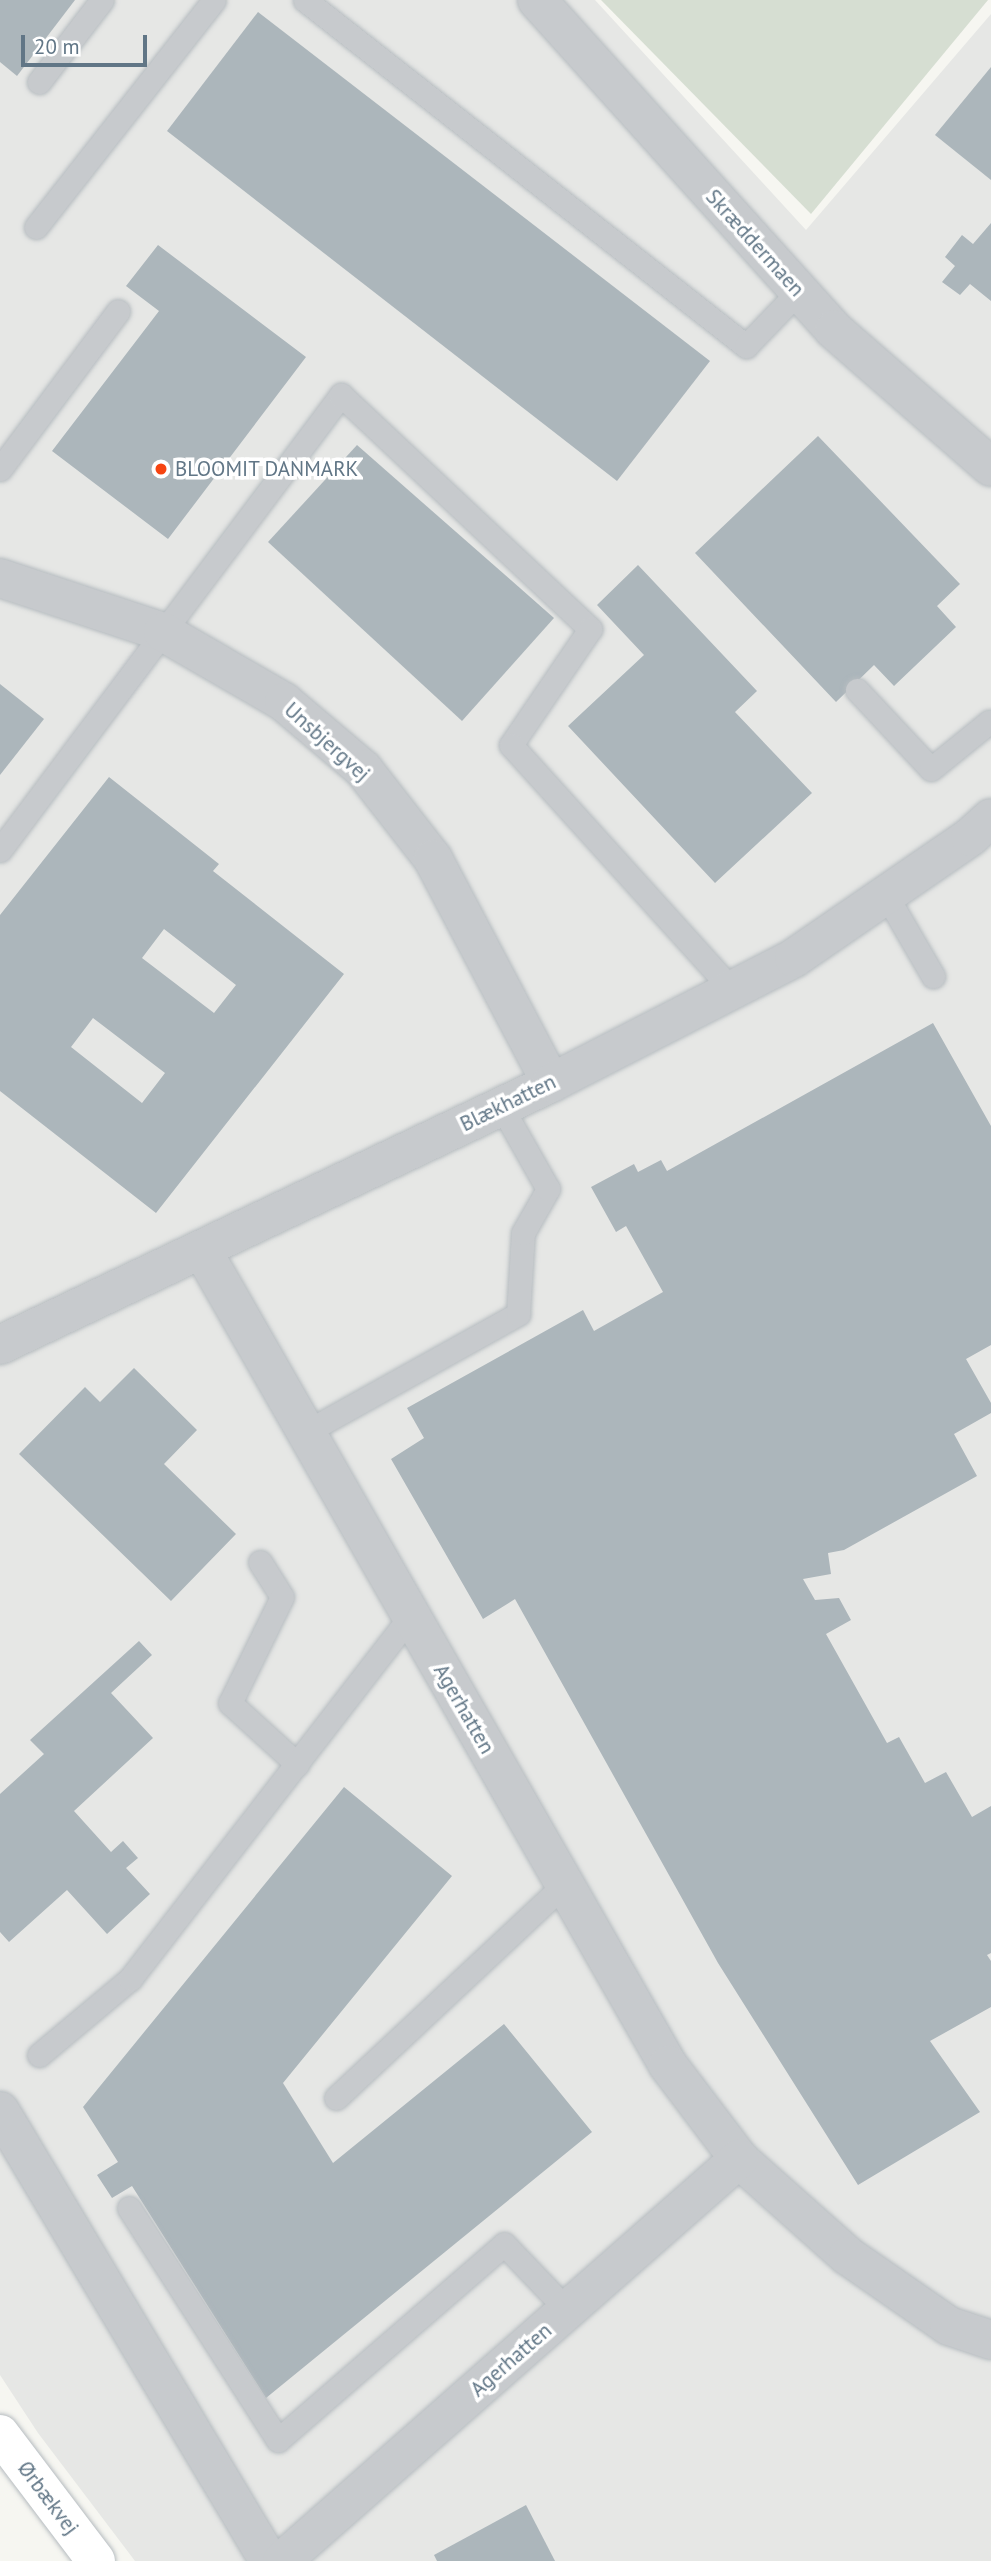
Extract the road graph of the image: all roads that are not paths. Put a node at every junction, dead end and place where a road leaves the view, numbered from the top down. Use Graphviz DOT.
graph roads {
  1 [pos="102,0"];
  2 [pos="214,0"];
  3 [pos="305,0"];
  4 [pos="537,0"];
  5 [pos="39,82"];
  6 [pos="36,228"];
  7 [pos="799,291"];
  8 [pos="118,312"];
  9 [pos="991,467"];
  10 [pos="0,469"];
  11 [pos="0,578"];
  12 [pos="163,632"];
  13 [pos="857,690"];
  14 [pos="991,724"];
  15 [pos="991,818"];
  16 [pos="0,850"];
  17 [pos="886,895"];
  18 [pos="933,976"];
  19 [pos="732,990"];
  20 [pos="551,1083"];
  21 [pos="501,1106"];
  22 [pos="202,1250"];
  23 [pos="0,1345"];
  24 [pos="306,1432"];
  25 [pos="260,1562"];
  26 [pos="411,1616"];
  27 [pos="297,1763"];
  28 [pos="565,1884"];
  29 [pos="39,2054"];
  30 [pos="336,2098"];
  31 [pos="0,2111"];
  32 [pos="740,2159"];
  33 [pos="129,2208"];
  34 [pos="567,2310"];
  35 [pos="991,2340"];
  36 [pos="0,2434"];
  37 [pos="96,2561"];
  38 [pos="269,2561"];
  39 [pos="282,2561"];
  1 -- 5 [label="lane"];
  2 -- 6 [label="lane"];
  3 -- 7 [label="lane"];
  4 -- 7 [label="street, Skræddermaen"];
  7 -- 9 [label="street, Skræddermaen"];
  8 -- 10 [label="lane"];
  11 -- 12 [label="street, Unsbjergvej"];
  12 -- 16 [label="lane"];
  12 -- 19 [label="lane"];
  12 -- 20 [label="street, Unsbjergvej"];
  13 -- 14 [label="lane"];
  15 -- 17 [label="street, Blækhatten"];
  17 -- 18 [label="lane"];
  17 -- 19 [label="street, Blækhatten"];
  19 -- 20 [label="street, Blækhatten"];
  20 -- 21 [label="street, Blækhatten"];
  21 -- 22 [label="street, Blækhatten"];
  21 -- 24 [label="lane"];
  22 -- 23 [label="street, Blækhatten"];
  22 -- 24 [label="street, Agerhatten"];
  24 -- 26 [label="street, Agerhatten"];
  25 -- 27 [label="lane"];
  26 -- 27 [label="lane"];
  26 -- 28 [label="street, Agerhatten"];
  27 -- 29 [label="lane"];
  28 -- 30 [label="lane"];
  28 -- 32 [label="street, Agerhatten"];
  31 -- 38 [label="street"];
  32 -- 34 [label="street, Agerhatten"];
  32 -- 35 [label="street, Agerhatten"];
  33 -- 34 [label="lane"];
  34 -- 39 [label="street, Agerhatten"];
  36 -- 37 [label="main road, Ørbækvej"];
}
